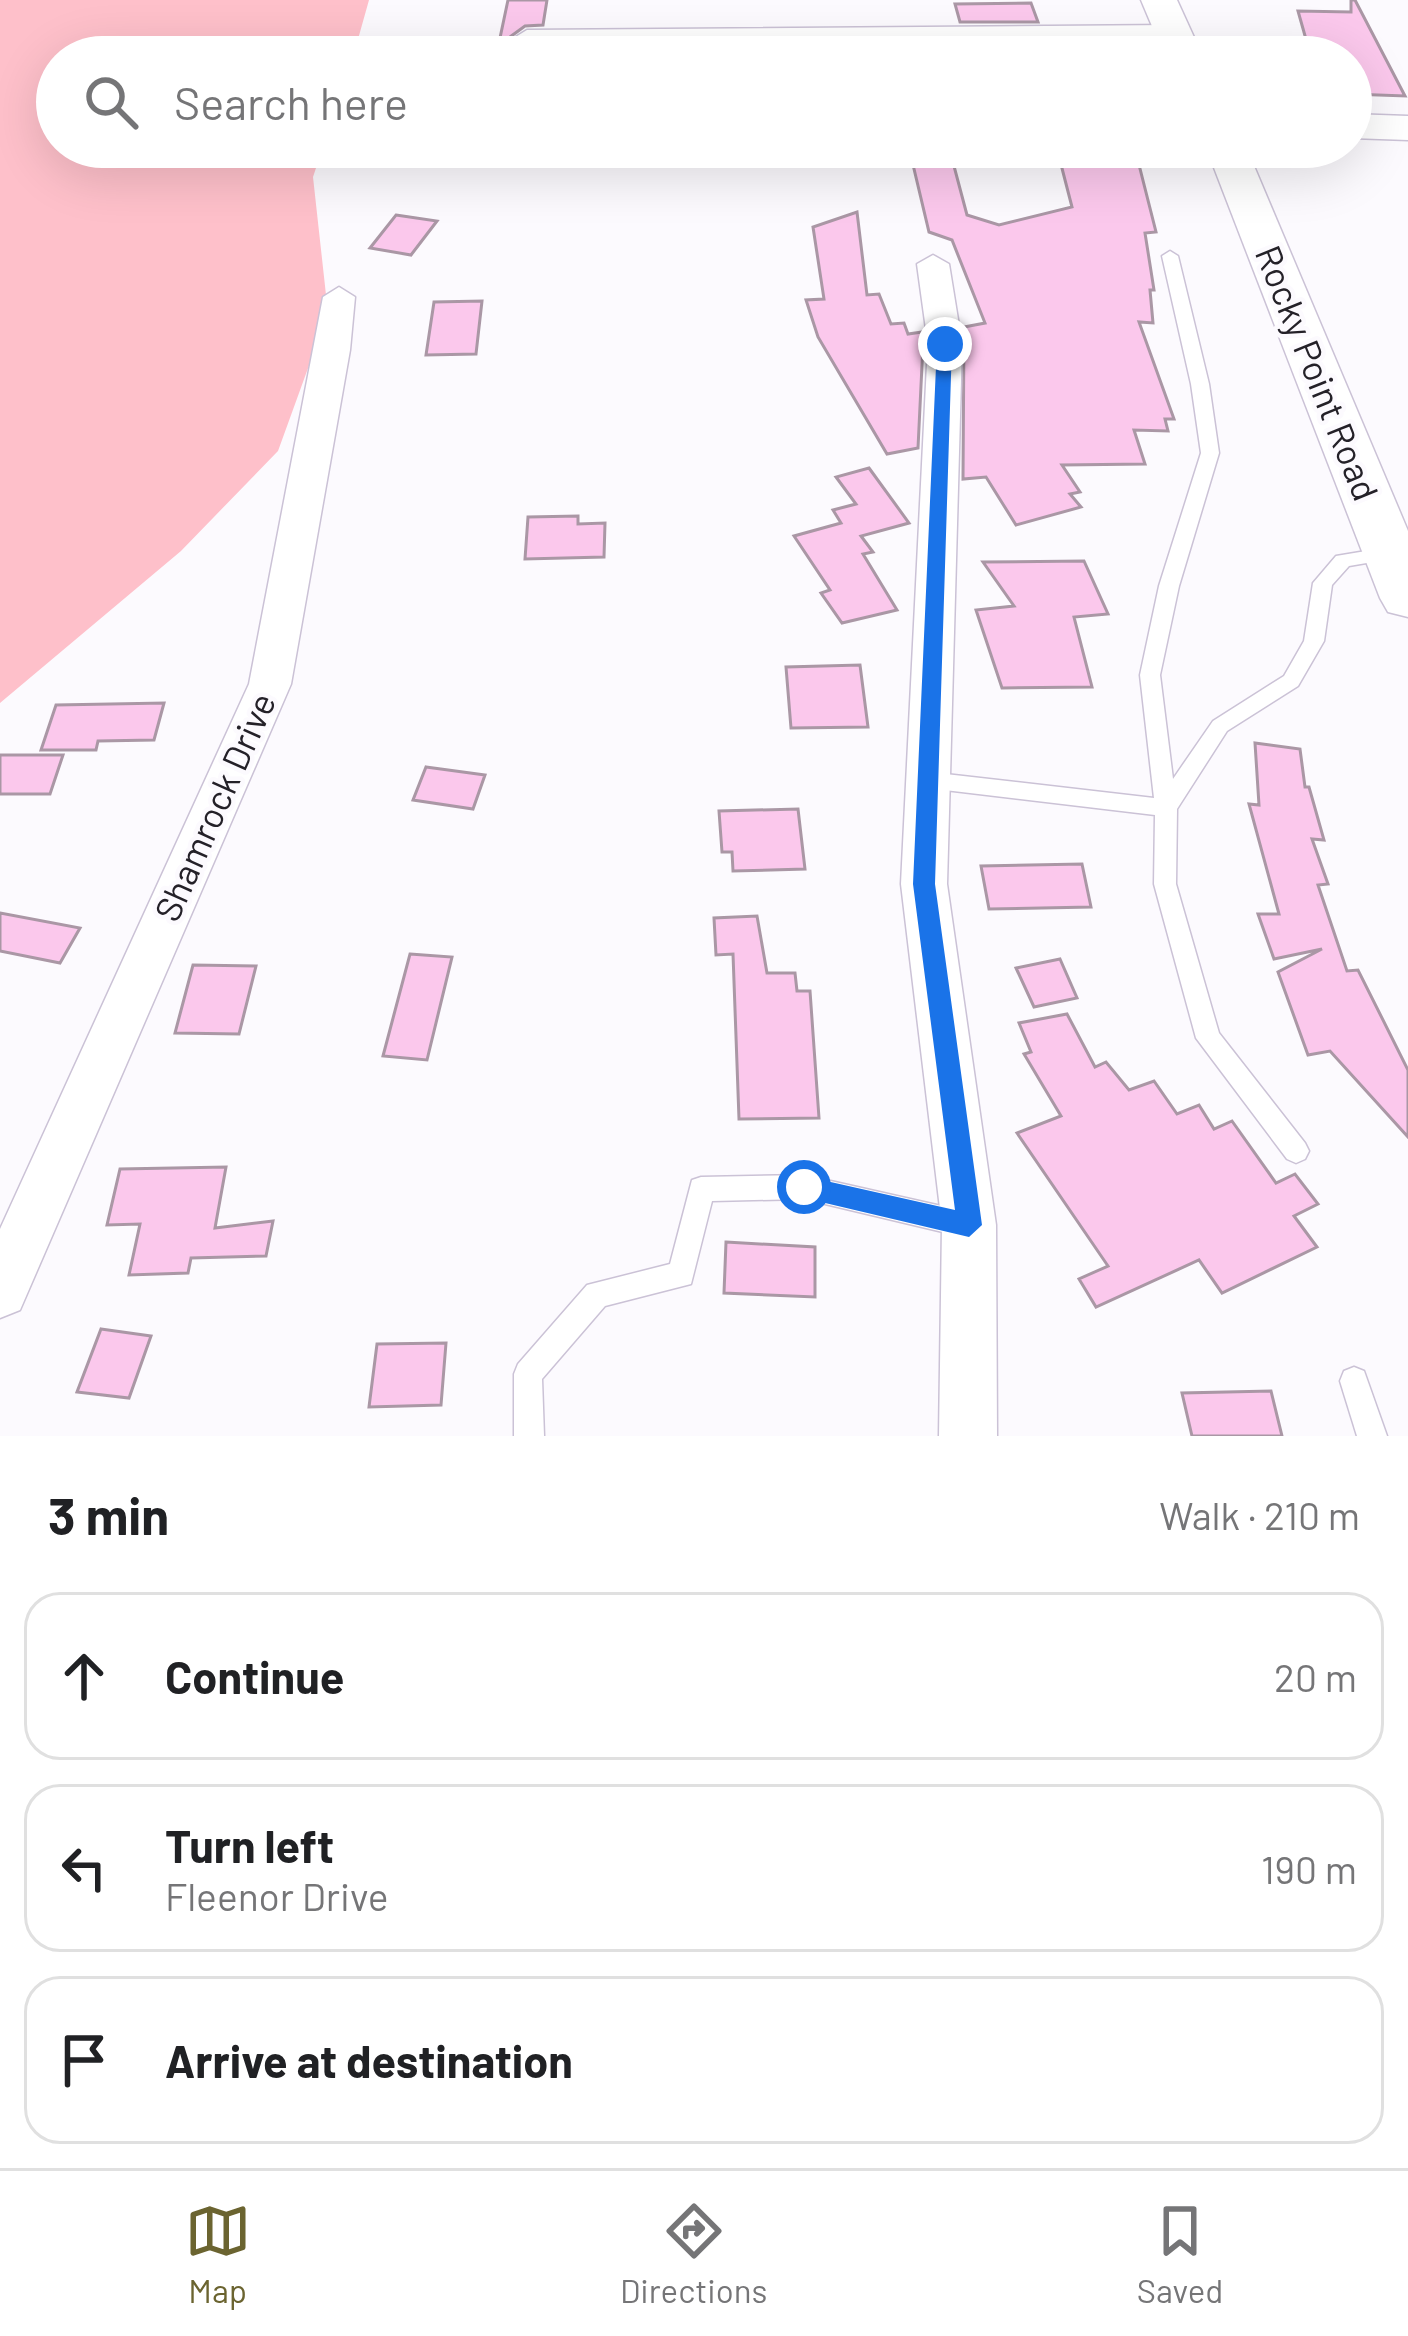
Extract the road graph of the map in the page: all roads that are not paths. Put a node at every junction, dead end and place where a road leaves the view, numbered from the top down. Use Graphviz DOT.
graph roads {
  1 [pos="1172,30"];
  2 [pos="688,36"];
  3 [pos="1372,127"];
  4 [pos="1408,128"];
  5 [pos="1234,168"];
  6 [pos="1170,256"];
  7 [pos="933,264"];
  8 [pos="339,296"];
  9 [pos="1390,553"];
  10 [pos="1408,598"];
  11 [pos="928,780"];
  12 [pos="1166,808"];
  13 [pos="1296,1151"];
  14 [pos="969,1225"];
  15 [pos="0,1291"];
  16 [pos="1354,1381"];
  17 [pos="529,1436"];
  18 [pos="968,1436"];
  19 [pos="1372,1436"];
  1 -- 2 [label="street"];
  3 -- 4 [label="street"];
  5 -- 9 [label="street, Rocky Point Road"];
  6 -- 12 [label="lane"];
  7 -- 11 [label="street"];
  8 -- 15 [label="street, Shamrock Drive"];
  9 -- 10 [label="street, Rocky Point Road"];
  9 -- 12 [label="lane"];
  11 -- 12 [label="lane"];
  11 -- 14 [label="street"];
  12 -- 13 [label="lane"];
  14 -- 17 [label="lane"];
  14 -- 18 [label="street"];
  16 -- 19 [label="lane"];
}
